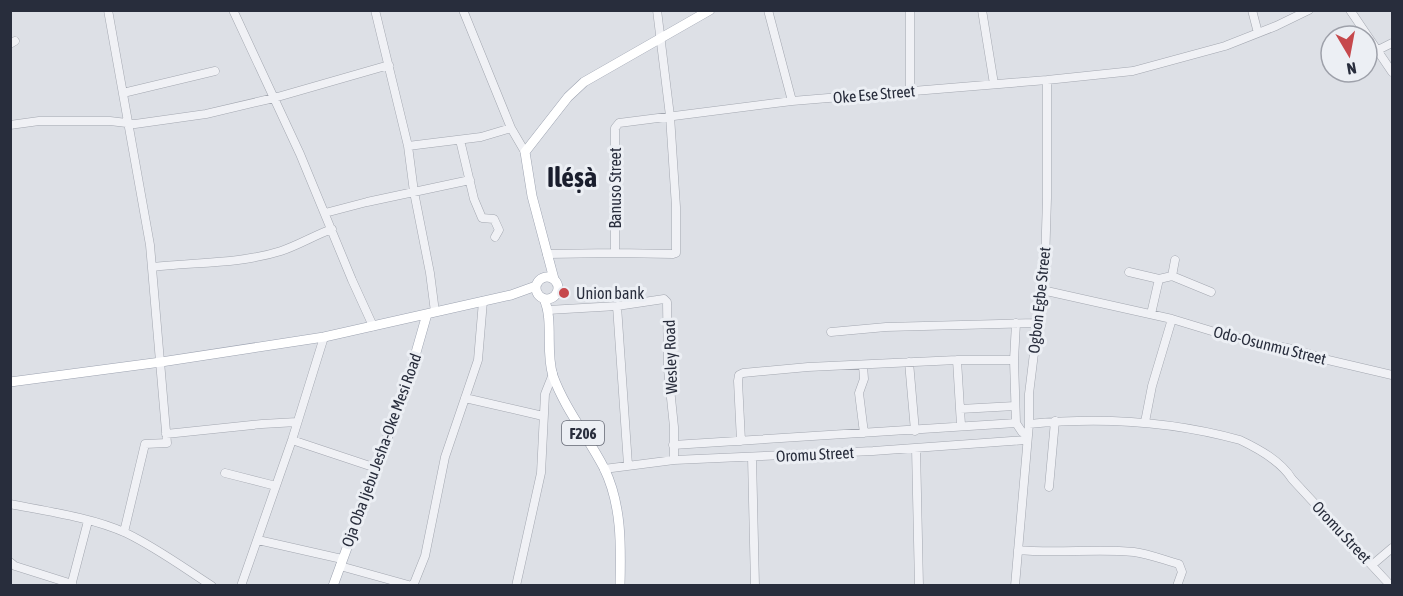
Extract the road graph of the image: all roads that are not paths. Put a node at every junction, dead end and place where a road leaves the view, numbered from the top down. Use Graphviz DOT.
graph roads {
  1 [pos="108,10"];
  2 [pos="233,10"];
  3 [pos="375,10"];
  4 [pos="657,10"];
  5 [pos="710,10"];
  6 [pos="768,10"];
  7 [pos="910,10"];
  8 [pos="982,10"];
  9 [pos="1252,10"];
  10 [pos="1309,10"];
  11 [pos="1350,10"];
  12 [pos="463,12"];
  13 [pos="1360,24"];
  14 [pos="1258,33"];
  15 [pos="661,40"];
  16 [pos="1379,52"];
  17 [pos="389,65"];
  18 [pos="215,71"];
  19 [pos="1392,72"];
  20 [pos="1047,80"];
  21 [pos="994,84"];
  22 [pos="910,92"];
  23 [pos="123,93"];
  24 [pos="274,98"];
  25 [pos="792,101"];
  26 [pos="670,116"];
  27 [pos="129,123"];
  28 [pos="617,124"];
  29 [pos="10,125"];
  30 [pos="511,128"];
  31 [pos="460,140"];
  32 [pos="408,146"];
  33 [pos="525,152"];
  34 [pos="470,180"];
  35 [pos="414,192"];
  36 [pos="325,213"];
  37 [pos="332,229"];
  38 [pos="495,237"];
  39 [pos="615,253"];
  40 [pos="548,256"];
  41 [pos="1175,260"];
  42 [pos="153,267"];
  43 [pos="1129,272"];
  44 [pos="1172,276"];
  45 [pos="554,279"];
  46 [pos="1159,279"];
  47 [pos="538,282"];
  48 [pos="1042,290"];
  49 [pos="1211,292"];
  50 [pos="511,295"];
  51 [pos="555,295"];
  52 [pos="542,298"];
  53 [pos="483,301"];
  54 [pos="617,306"];
  55 [pos="548,310"];
  56 [pos="431,313"];
  57 [pos="1151,314"];
  58 [pos="1172,319"];
  59 [pos="1016,323"];
  60 [pos="1036,323"];
  61 [pos="373,326"];
  62 [pos="831,332"];
  63 [pos="324,337"];
  64 [pos="957,360"];
  65 [pos="1014,360"];
  66 [pos="161,362"];
  67 [pos="909,362"];
  68 [pos="863,365"];
  69 [pos="553,374"];
  70 [pos="1392,375"];
  71 [pos="10,382"];
  72 [pos="465,398"];
  73 [pos="1015,406"];
  74 [pos="960,409"];
  75 [pos="543,416"];
  76 [pos="297,422"];
  77 [pos="1054,422"];
  78 [pos="1145,422"];
  79 [pos="1016,423"];
  80 [pos="1029,424"];
  81 [pos="961,425"];
  82 [pos="915,431"];
  83 [pos="864,433"];
  84 [pos="166,435"];
  85 [pos="1026,437"];
  86 [pos="292,440"];
  87 [pos="741,441"];
  88 [pos="673,445"];
  89 [pos="916,448"];
  90 [pos="752,457"];
  91 [pos="674,460"];
  92 [pos="628,465"];
  93 [pos="376,468"];
  94 [pos="604,469"];
  95 [pos="225,473"];
  96 [pos="276,486"];
  97 [pos="1049,487"];
  98 [pos="10,504"];
  99 [pos="88,521"];
  100 [pos="124,532"];
  101 [pos="258,540"];
  102 [pos="1392,548"];
  103 [pos="1018,550"];
  104 [pos="10,562"];
  105 [pos="341,562"];
  106 [pos="1372,565"];
  107 [pos="71,585"];
  108 [pos="212,585"];
  109 [pos="241,585"];
  110 [pos="333,585"];
  111 [pos="412,585"];
  112 [pos="516,585"];
  113 [pos="620,585"];
  114 [pos="755,585"];
  115 [pos="919,585"];
  116 [pos="1015,585"];
  117 [pos="1177,585"];
  118 [pos="1390,585"];
  1 -- 23 [label="street"];
  2 -- 24 [label="street"];
  3 -- 17 [label="street"];
  4 -- 15 [label="street"];
  5 -- 15 [label="main road"];
  6 -- 25 [label="street"];
  7 -- 22 [label="street"];
  8 -- 21 [label="street"];
  9 -- 14 [label="street"];
  10 -- 14 [label="street"];
  11 -- 13 [label="street"];
  12 -- 30 [label="street"];
  14 -- 20 [label="street, Oke Ese Street"];
  15 -- 26 [label="street"];
  15 -- 33 [label="main road"];
  16 -- 19 [label="street"];
  17 -- 24 [label="street"];
  17 -- 32 [label="street"];
  18 -- 23 [label="street"];
  20 -- 21 [label="street, Oke Ese Street"];
  20 -- 48 [label="street, Ogbon Egbe Street"];
  21 -- 22 [label="street, Oke Ese Street"];
  22 -- 25 [label="street, Oke Ese Street"];
  23 -- 27 [label="street"];
  24 -- 27 [label="street"];
  24 -- 36 [label="street"];
  25 -- 26 [label="street, Oke Ese Street"];
  26 -- 28 [label="street, Oke Ese Street"];
  26 -- 39 [label="street"];
  27 -- 29 [label="street"];
  27 -- 42 [label="street"];
  28 -- 39 [label="street, Banuso Street"];
  30 -- 31 [label="street"];
  30 -- 33 [label="street"];
  31 -- 32 [label="street"];
  31 -- 34 [label="street"];
  32 -- 35 [label="street"];
  33 -- 40 [label="main road, F206"];
  34 -- 35 [label="street"];
  34 -- 38 [label="street"];
  35 -- 36 [label="street"];
  35 -- 56 [label="street"];
  36 -- 37 [label="street"];
  37 -- 42 [label="street"];
  37 -- 61 [label="street"];
  39 -- 40 [label="street"];
  40 -- 45 [label="main road, F206"];
  40 -- 47 [label="main road"];
  41 -- 44 [label="street"];
  42 -- 66 [label="street"];
  43 -- 46 [label="street"];
  44 -- 46 [label="street"];
  44 -- 49 [label="street"];
  45 -- 47 [label="main road"];
  45 -- 51 [label="main road, F206"];
  46 -- 57 [label="street"];
  47 -- 50 [label="main road"];
  47 -- 52 [label="main road, F206"];
  48 -- 57 [label="street, Odo-Osunmu Street"];
  48 -- 60 [label="street, Ogbon Egbe Street"];
  50 -- 52 [label="main road"];
  50 -- 53 [label="main road"];
  51 -- 52 [label="main road"];
  51 -- 55 [label="main road, F206"];
  52 -- 55 [label="main road, F206"];
  53 -- 56 [label="main road"];
  53 -- 72 [label="street"];
  54 -- 55 [label="street, Wesley Road"];
  54 -- 88 [label="street, Wesley Road"];
  54 -- 92 [label="street"];
  55 -- 69 [label="main road, F206"];
  56 -- 61 [label="main road"];
  56 -- 93 [label="main road, Oja Oba Ijebu Jesha-Oke Mesi Road"];
  57 -- 58 [label="street, Odo-Osunmu Street"];
  58 -- 70 [label="street, Odo-Osunmu Street"];
  58 -- 78 [label="street"];
  59 -- 60 [label="street"];
  59 -- 62 [label="street"];
  59 -- 65 [label="street"];
  60 -- 80 [label="street, Ogbon Egbe Street"];
  61 -- 63 [label="main road"];
  63 -- 66 [label="main road"];
  63 -- 76 [label="street"];
  64 -- 65 [label="street"];
  64 -- 67 [label="street"];
  64 -- 74 [label="street"];
  65 -- 73 [label="street"];
  66 -- 71 [label="main road"];
  66 -- 84 [label="street"];
  67 -- 68 [label="street"];
  67 -- 82 [label="street"];
  68 -- 83 [label="street"];
  68 -- 87 [label="street"];
  69 -- 75 [label="street"];
  69 -- 94 [label="main road, F206"];
  72 -- 75 [label="street"];
  72 -- 111 [label="street"];
  73 -- 74 [label="street"];
  73 -- 79 [label="street"];
  74 -- 81 [label="street"];
  75 -- 112 [label="street"];
  76 -- 84 [label="street"];
  76 -- 86 [label="street"];
  77 -- 78 [label="street"];
  77 -- 80 [label="street"];
  77 -- 97 [label="street"];
  78 -- 106 [label="street, Oromu Street"];
  79 -- 81 [label="street"];
  79 -- 85 [label="street"];
  80 -- 85 [label="street, Ogbon Egbe Street"];
  81 -- 82 [label="street"];
  82 -- 83 [label="street"];
  83 -- 87 [label="street"];
  84 -- 100 [label="street"];
  85 -- 89 [label="street, Oromu Street"];
  85 -- 103 [label="street, Ogbon Egbe Street"];
  86 -- 93 [label="street"];
  86 -- 96 [label="street"];
  87 -- 88 [label="street"];
  88 -- 91 [label="street, Wesley Road"];
  89 -- 90 [label="street, Oromu Street"];
  89 -- 115 [label="street"];
  90 -- 91 [label="street, Oromu Street"];
  90 -- 114 [label="street"];
  91 -- 92 [label="street, Oromu Street"];
  92 -- 94 [label="street, Oromu Street"];
  93 -- 105 [label="main road, Oja Oba Ijebu Jesha-Oke Mesi Road"];
  94 -- 113 [label="main road, F206"];
  95 -- 96 [label="street"];
  96 -- 101 [label="street"];
  98 -- 99 [label="street"];
  99 -- 100 [label="street"];
  99 -- 107 [label="street"];
  100 -- 108 [label="street"];
  101 -- 105 [label="street"];
  101 -- 109 [label="street"];
  102 -- 106 [label="street"];
  103 -- 116 [label="street"];
  103 -- 117 [label="street"];
  104 -- 107 [label="street"];
  105 -- 110 [label="main road, Oja Oba Ijebu Jesha-Oke Mesi Road"];
  105 -- 111 [label="street"];
  106 -- 118 [label="street, Oromu Street"];
}
